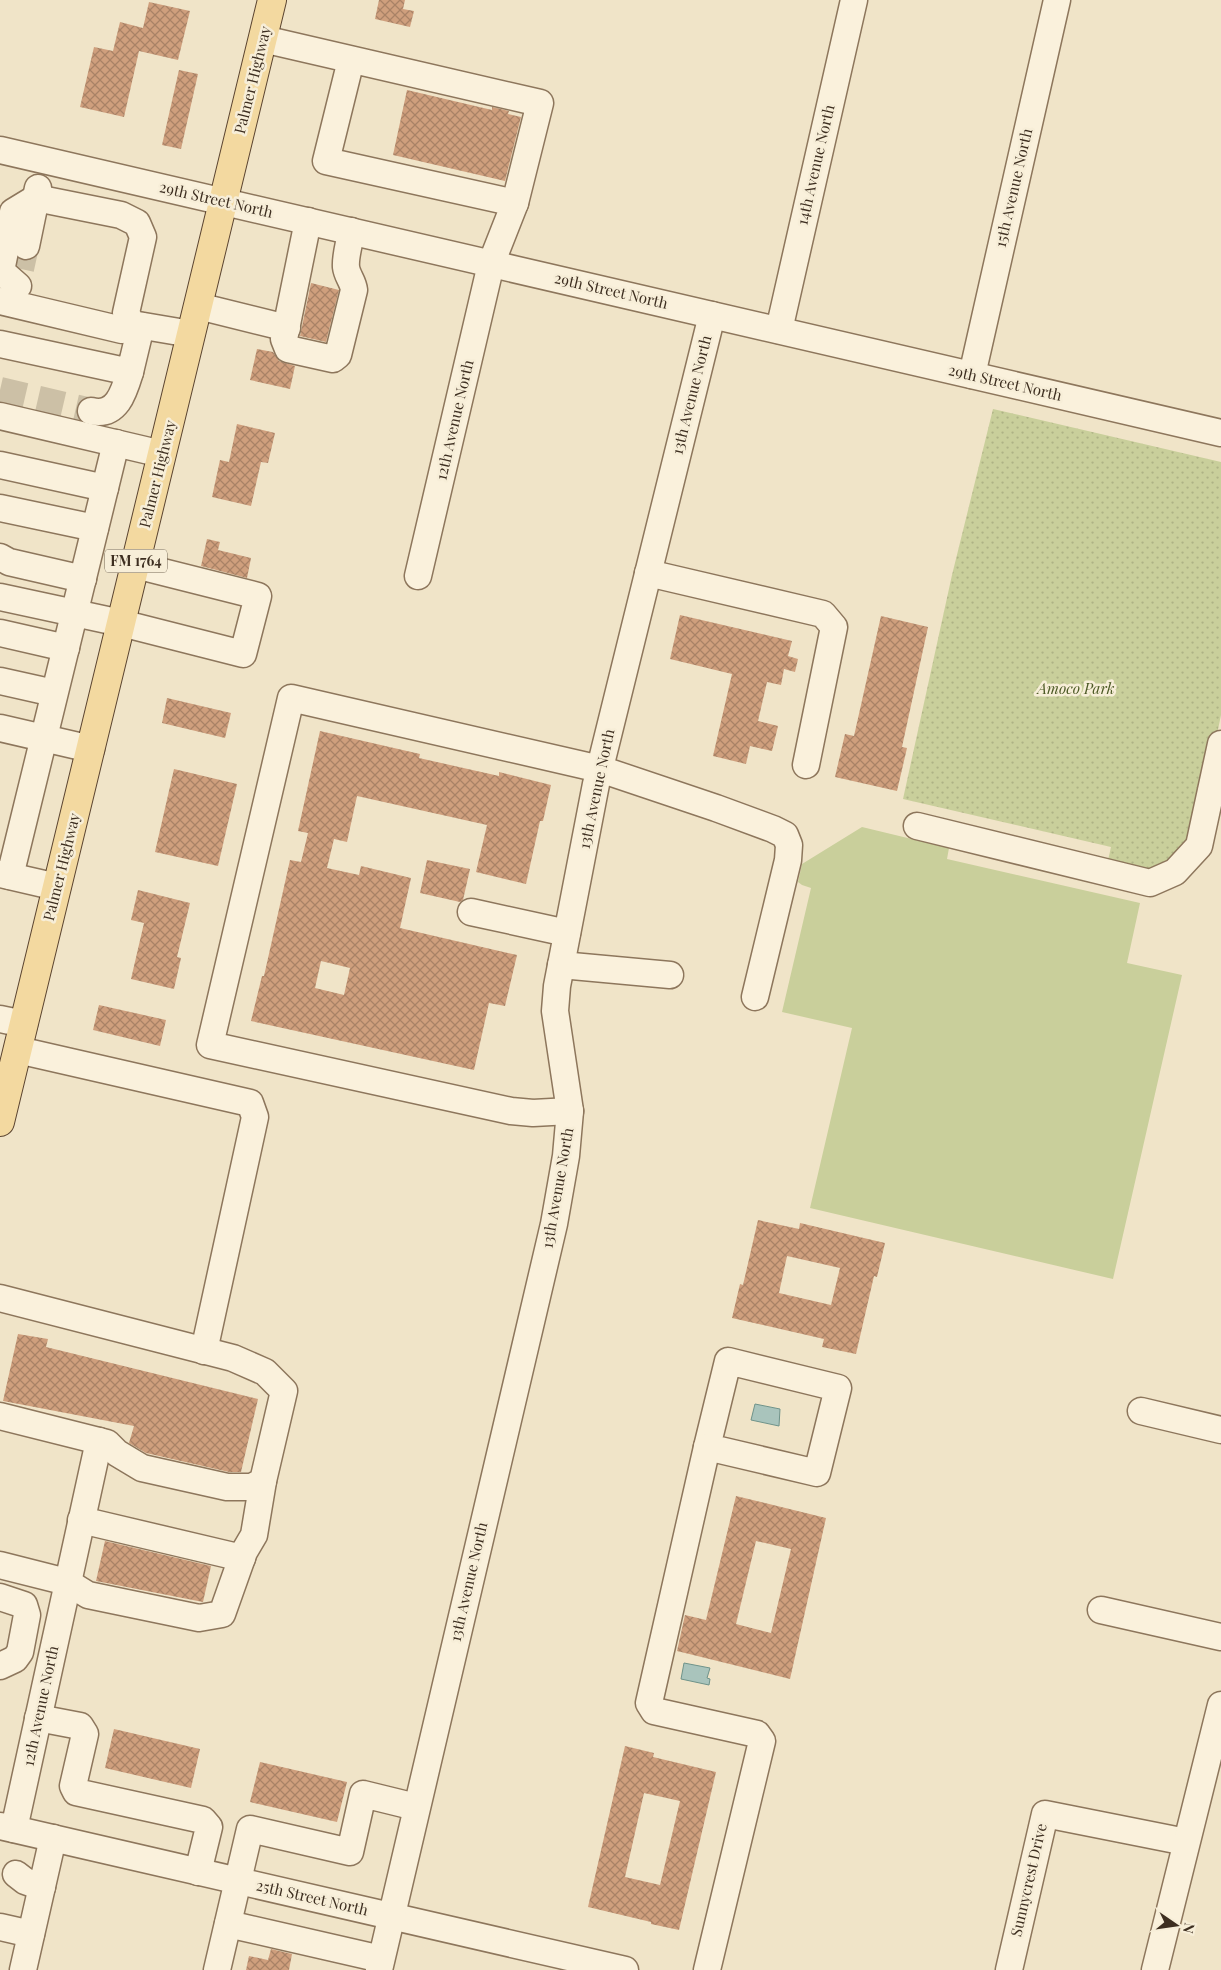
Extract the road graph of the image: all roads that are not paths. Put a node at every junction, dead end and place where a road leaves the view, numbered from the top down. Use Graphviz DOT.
graph roads {
  1 [pos="272,0"];
  2 [pos="854,0"];
  3 [pos="1056,0"];
  4 [pos="263,39"];
  5 [pos="351,60"];
  6 [pos="0,150"];
  7 [pos="44,160"];
  8 [pos="36,198"];
  9 [pos="224,202"];
  10 [pos="516,203"];
  11 [pos="308,221"];
  12 [pos="351,231"];
  13 [pos="491,264"];
  14 [pos="16,276"];
  15 [pos="198,306"];
  16 [pos="712,315"];
  17 [pos="133,321"];
  18 [pos="287,328"];
  19 [pos="779,330"];
  20 [pos="192,334"];
  21 [pos="0,344"];
  22 [pos="130,372"];
  23 [pos="972,375"];
  24 [pos="91,411"];
  25 [pos="1,419"];
  26 [pos="1221,433"];
  27 [pos="116,443"];
  28 [pos="162,454"];
  29 [pos="0,465"];
  30 [pos="105,488"];
  31 [pos="5,513"];
  32 [pos="95,528"];
  33 [pos="0,557"];
  34 [pos="135,565"];
  35 [pos="648,573"];
  36 [pos="418,576"];
  37 [pos="83,579"];
  38 [pos="0,597"];
  39 [pos="74,613"];
  40 [pos="121,623"];
  41 [pos="0,632"];
  42 [pos="66,648"];
  43 [pos="0,681"];
  44 [pos="54,693"];
  45 [pos="0,728"];
  46 [pos="44,738"];
  47 [pos="1221,744"];
  48 [pos="91,749"];
  49 [pos="806,765"];
  50 [pos="600,769"];
  51 [pos="917,826"];
  52 [pos="11,827"];
  53 [pos="5,875"];
  54 [pos="57,887"];
  55 [pos="471,912"];
  56 [pos="567,934"];
  57 [pos="561,965"];
  58 [pos="670,975"];
  59 [pos="755,997"];
  60 [pos="14,1031"];
  61 [pos="570,1111"];
  62 [pos="0,1122"];
  63 [pos="0,1298"];
  64 [pos="204,1351"];
  65 [pos="1141,1411"];
  66 [pos="0,1416"];
  67 [pos="1221,1430"];
  68 [pos="99,1441"];
  69 [pos="707,1446"];
  70 [pos="263,1481"];
  71 [pos="81,1520"];
  72 [pos="242,1558"];
  73 [pos="0,1565"];
  74 [pos="67,1582"];
  75 [pos="0,1597"];
  76 [pos="1101,1610"];
  77 [pos="25,1628"];
  78 [pos="56,1634"];
  79 [pos="1221,1637"];
  80 [pos="0,1666"];
  81 [pos="1221,1705"];
  82 [pos="38,1718"];
  83 [pos="416,1807"];
  84 [pos="7,1827"];
  85 [pos="53,1838"];
  86 [pos="1186,1842"];
  87 [pos="7,1868"];
  88 [pos="198,1872"];
  89 [pos="238,1881"];
  90 [pos="42,1887"];
  91 [pos="391,1916"];
  92 [pos="228,1924"];
  93 [pos="0,1927"];
  94 [pos="31,1934"];
  95 [pos="380,1965"];
  96 [pos="23,1970"];
  97 [pos="217,1970"];
  98 [pos="625,1970"];
  99 [pos="706,1970"];
  100 [pos="1009,1970"];
  101 [pos="1155,1970"];
  1 -- 4 [label="main road, Palmer Highway / FM 1764"];
  2 -- 19 [label="street, 14th Avenue North"];
  3 -- 23 [label="street, 15th Avenue North"];
  4 -- 5 [label="street"];
  4 -- 9 [label="main road, Palmer Highway / FM 1764"];
  5 -- 10 [label="street, 12th Avenue North"];
  5 -- 10 [label="street"];
  6 -- 7 [label="street, 29th Street North"];
  7 -- 8 [label="street"];
  7 -- 9 [label="street, 29th Street North"];
  8 -- 14 [label="street"];
  8 -- 14 [label="street"];
  8 -- 17 [label="street"];
  9 -- 11 [label="street, 29th Street North"];
  9 -- 15 [label="main road, Palmer Highway / FM 1764"];
  10 -- 13 [label="street, 12th Avenue North"];
  11 -- 12 [label="street, 29th Street North"];
  11 -- 18 [label="street"];
  12 -- 13 [label="street, 29th Street North"];
  12 -- 18 [label="street"];
  13 -- 16 [label="street, 29th Street North"];
  13 -- 36 [label="street, 12th Avenue North"];
  14 -- 17 [label="street"];
  15 -- 18 [label="street"];
  15 -- 20 [label="main road, Palmer Highway / FM 1764"];
  16 -- 19 [label="street, 29th Street North"];
  16 -- 35 [label="street, 13th Avenue North"];
  17 -- 20 [label="street"];
  17 -- 22 [label="street"];
  19 -- 23 [label="street, 29th Street North"];
  20 -- 28 [label="main road, Palmer Highway / FM 1764"];
  21 -- 22 [label="street"];
  22 -- 24 [label="street"];
  23 -- 26 [label="street, 29th Street North"];
  25 -- 27 [label="street"];
  27 -- 28 [label="street"];
  27 -- 30 [label="street"];
  28 -- 34 [label="main road, Palmer Highway / FM 1764"];
  29 -- 30 [label="street"];
  30 -- 32 [label="street"];
  31 -- 32 [label="street"];
  32 -- 37 [label="street"];
  33 -- 37 [label="street"];
  34 -- 40 [label="main road, Palmer Highway / FM 1764"];
  34 -- 40 [label="street"];
  35 -- 49 [label="street"];
  35 -- 50 [label="street, 13th Avenue North"];
  37 -- 39 [label="street"];
  38 -- 39 [label="street"];
  39 -- 40 [label="street"];
  39 -- 42 [label="street"];
  40 -- 48 [label="main road, Palmer Highway / FM 1764"];
  41 -- 42 [label="street"];
  42 -- 44 [label="street"];
  43 -- 44 [label="street"];
  44 -- 46 [label="street"];
  45 -- 46 [label="street"];
  46 -- 48 [label="street"];
  46 -- 52 [label="street"];
  47 -- 51 [label="street"];
  48 -- 54 [label="main road, Palmer Highway / FM 1764"];
  50 -- 56 [label="street, 13th Avenue North"];
  50 -- 59 [label="street"];
  50 -- 61 [label="street"];
  52 -- 53 [label="street"];
  53 -- 54 [label="street"];
  54 -- 60 [label="main road, Palmer Highway / FM 1764"];
  55 -- 56 [label="street"];
  56 -- 57 [label="street, 13th Avenue North"];
  57 -- 58 [label="street"];
  57 -- 61 [label="street, 13th Avenue North"];
  60 -- 62 [label="main road, Palmer Highway / FM 1764"];
  60 -- 64 [label="street"];
  61 -- 83 [label="street, 13th Avenue North"];
  63 -- 64 [label="street"];
  64 -- 70 [label="street"];
  65 -- 67 [label="street"];
  66 -- 68 [label="street"];
  68 -- 70 [label="street"];
  68 -- 71 [label="street, 12th Avenue North"];
  69 -- 69 [label="street"];
  69 -- 99 [label="street"];
  70 -- 72 [label="street"];
  71 -- 72 [label="street"];
  71 -- 74 [label="street, 12th Avenue North"];
  72 -- 74 [label="street"];
  73 -- 74 [label="street"];
  74 -- 78 [label="street, 12th Avenue North"];
  75 -- 77 [label="street"];
  76 -- 79 [label="street"];
  77 -- 78 [label="street"];
  77 -- 80 [label="street"];
  78 -- 82 [label="street, 12th Avenue North"];
  81 -- 86 [label="street"];
  82 -- 84 [label="street, 12th Avenue North"];
  82 -- 88 [label="street"];
  83 -- 89 [label="street"];
  83 -- 91 [label="street, 13th Avenue North"];
  84 -- 85 [label="street, 25th Street North"];
  85 -- 88 [label="street, 25th Street North"];
  85 -- 90 [label="street"];
  86 -- 100 [label="street, Sunnycrest Drive"];
  86 -- 101 [label="street"];
  87 -- 90 [label="street"];
  88 -- 89 [label="street, 25th Street North"];
  89 -- 91 [label="street, 25th Street North"];
  89 -- 92 [label="street"];
  90 -- 94 [label="street"];
  91 -- 95 [label="street, 13th Avenue North"];
  91 -- 98 [label="street, 25th Street North"];
  92 -- 95 [label="street"];
  92 -- 97 [label="street"];
  93 -- 94 [label="street"];
  94 -- 96 [label="street"];
}
